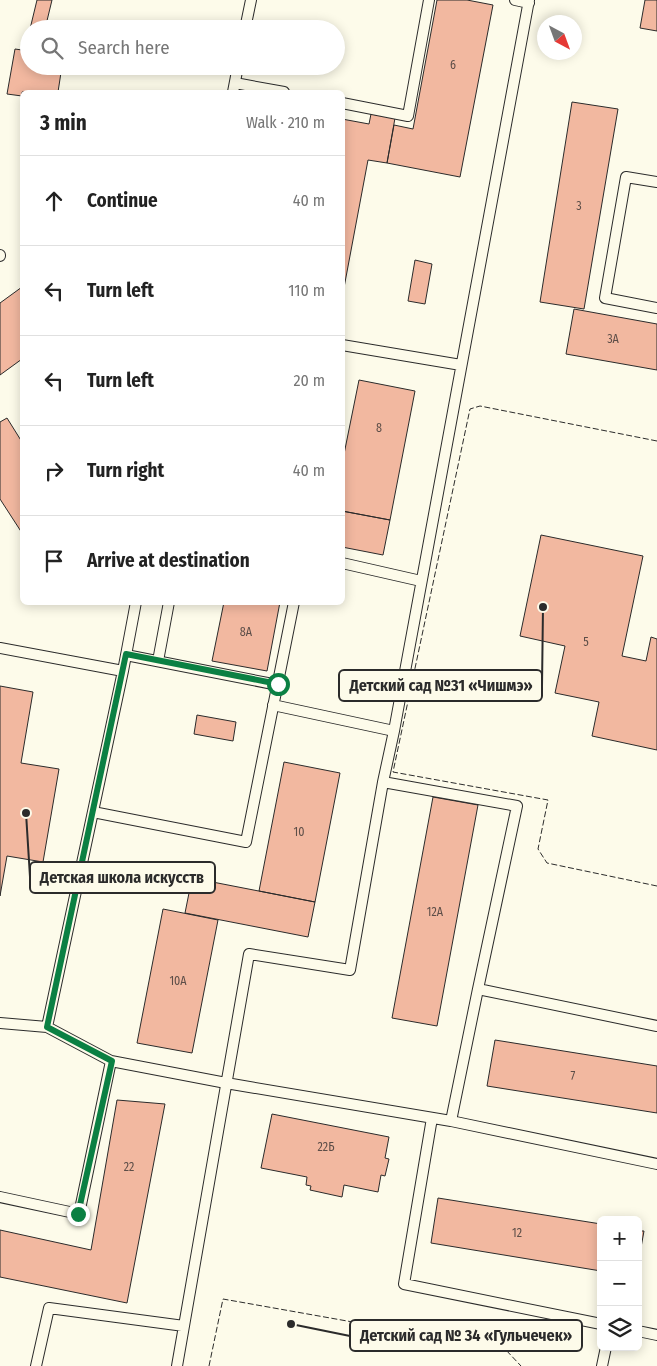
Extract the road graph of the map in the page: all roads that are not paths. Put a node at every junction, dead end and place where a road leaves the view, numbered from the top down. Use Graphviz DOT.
graph roads {
  1 [pos="250,0"];
  2 [pos="430,0"];
  3 [pos="515,0"];
  4 [pos="529,1"];
  5 [pos="247,20"];
  6 [pos="236,75"];
  7 [pos="234,88"];
  8 [pos="256,90"];
  9 [pos="345,104"];
  10 [pos="657,182"];
  11 [pos="657,308"];
  12 [pos="345,346"];
  13 [pos="461,365"];
  14 [pos="345,565"];
  15 [pos="422,581"];
  16 [pos="135,605"];
  17 [pos="168,605"];
  18 [pos="293,605"];
  19 [pos="0,648"];
  20 [pos="126,654"];
  21 [pos="158,661"];
  22 [pos="123,671"];
  23 [pos="278,684"];
  24 [pos="274,705"];
  25 [pos="394,731"];
  26 [pos="383,782"];
  27 [pos="93,812"];
  28 [pos="478,989"];
  29 [pos="0,1023"];
  30 [pos="657,1026"];
  31 [pos="47,1027"];
  32 [pos="112,1061"];
  33 [pos="226,1083"];
  34 [pos="432,1118"];
  35 [pos="450,1122"];
  36 [pos="657,1164"];
  37 [pos="0,1198"];
  38 [pos="597,1323"];
  39 [pos="184,1326"];
  40 [pos="642,1333"];
  41 [pos="657,1335"];
  42 [pos="605,1351"];
  43 [pos="36,1366"];
  44 [pos="178,1366"];
  45 [pos="602,1366"];
  1 -- 5 [label="lane"];
  2 -- 9 [label="lane"];
  3 -- 4 [label="lane"];
  4 -- 13 [label="lane"];
  6 -- 7 [label="lane"];
  7 -- 8 [label="lane"];
  10 -- 11 [label="lane"];
  12 -- 13 [label="lane"];
  13 -- 15 [label="lane"];
  14 -- 15 [label="lane"];
  15 -- 25 [label="lane"];
  16 -- 20 [label="lane"];
  17 -- 21 [label="lane"];
  18 -- 23 [label="lane"];
  19 -- 22 [label="lane"];
  20 -- 21 [label="lane"];
  20 -- 22 [label="lane"];
  21 -- 23 [label="lane"];
  22 -- 27 [label="lane"];
  23 -- 24 [label="lane"];
  24 -- 25 [label="lane"];
  24 -- 27 [label="lane"];
  25 -- 26 [label="lane"];
  26 -- 28 [label="lane"];
  26 -- 33 [label="lane"];
  27 -- 31 [label="lane"];
  28 -- 30 [label="lane"];
  28 -- 35 [label="lane"];
  29 -- 31 [label="lane"];
  31 -- 32 [label="lane"];
  32 -- 33 [label="lane"];
  32 -- 37 [label="lane"];
  33 -- 34 [label="lane"];
  33 -- 39 [label="lane"];
  34 -- 35 [label="lane"];
  34 -- 38 [label="lane"];
  35 -- 36 [label="lane"];
  39 -- 43 [label="lane"];
  39 -- 44 [label="lane"];
  40 -- 41 [label="lane"];
  42 -- 45 [label="lane"];
}
